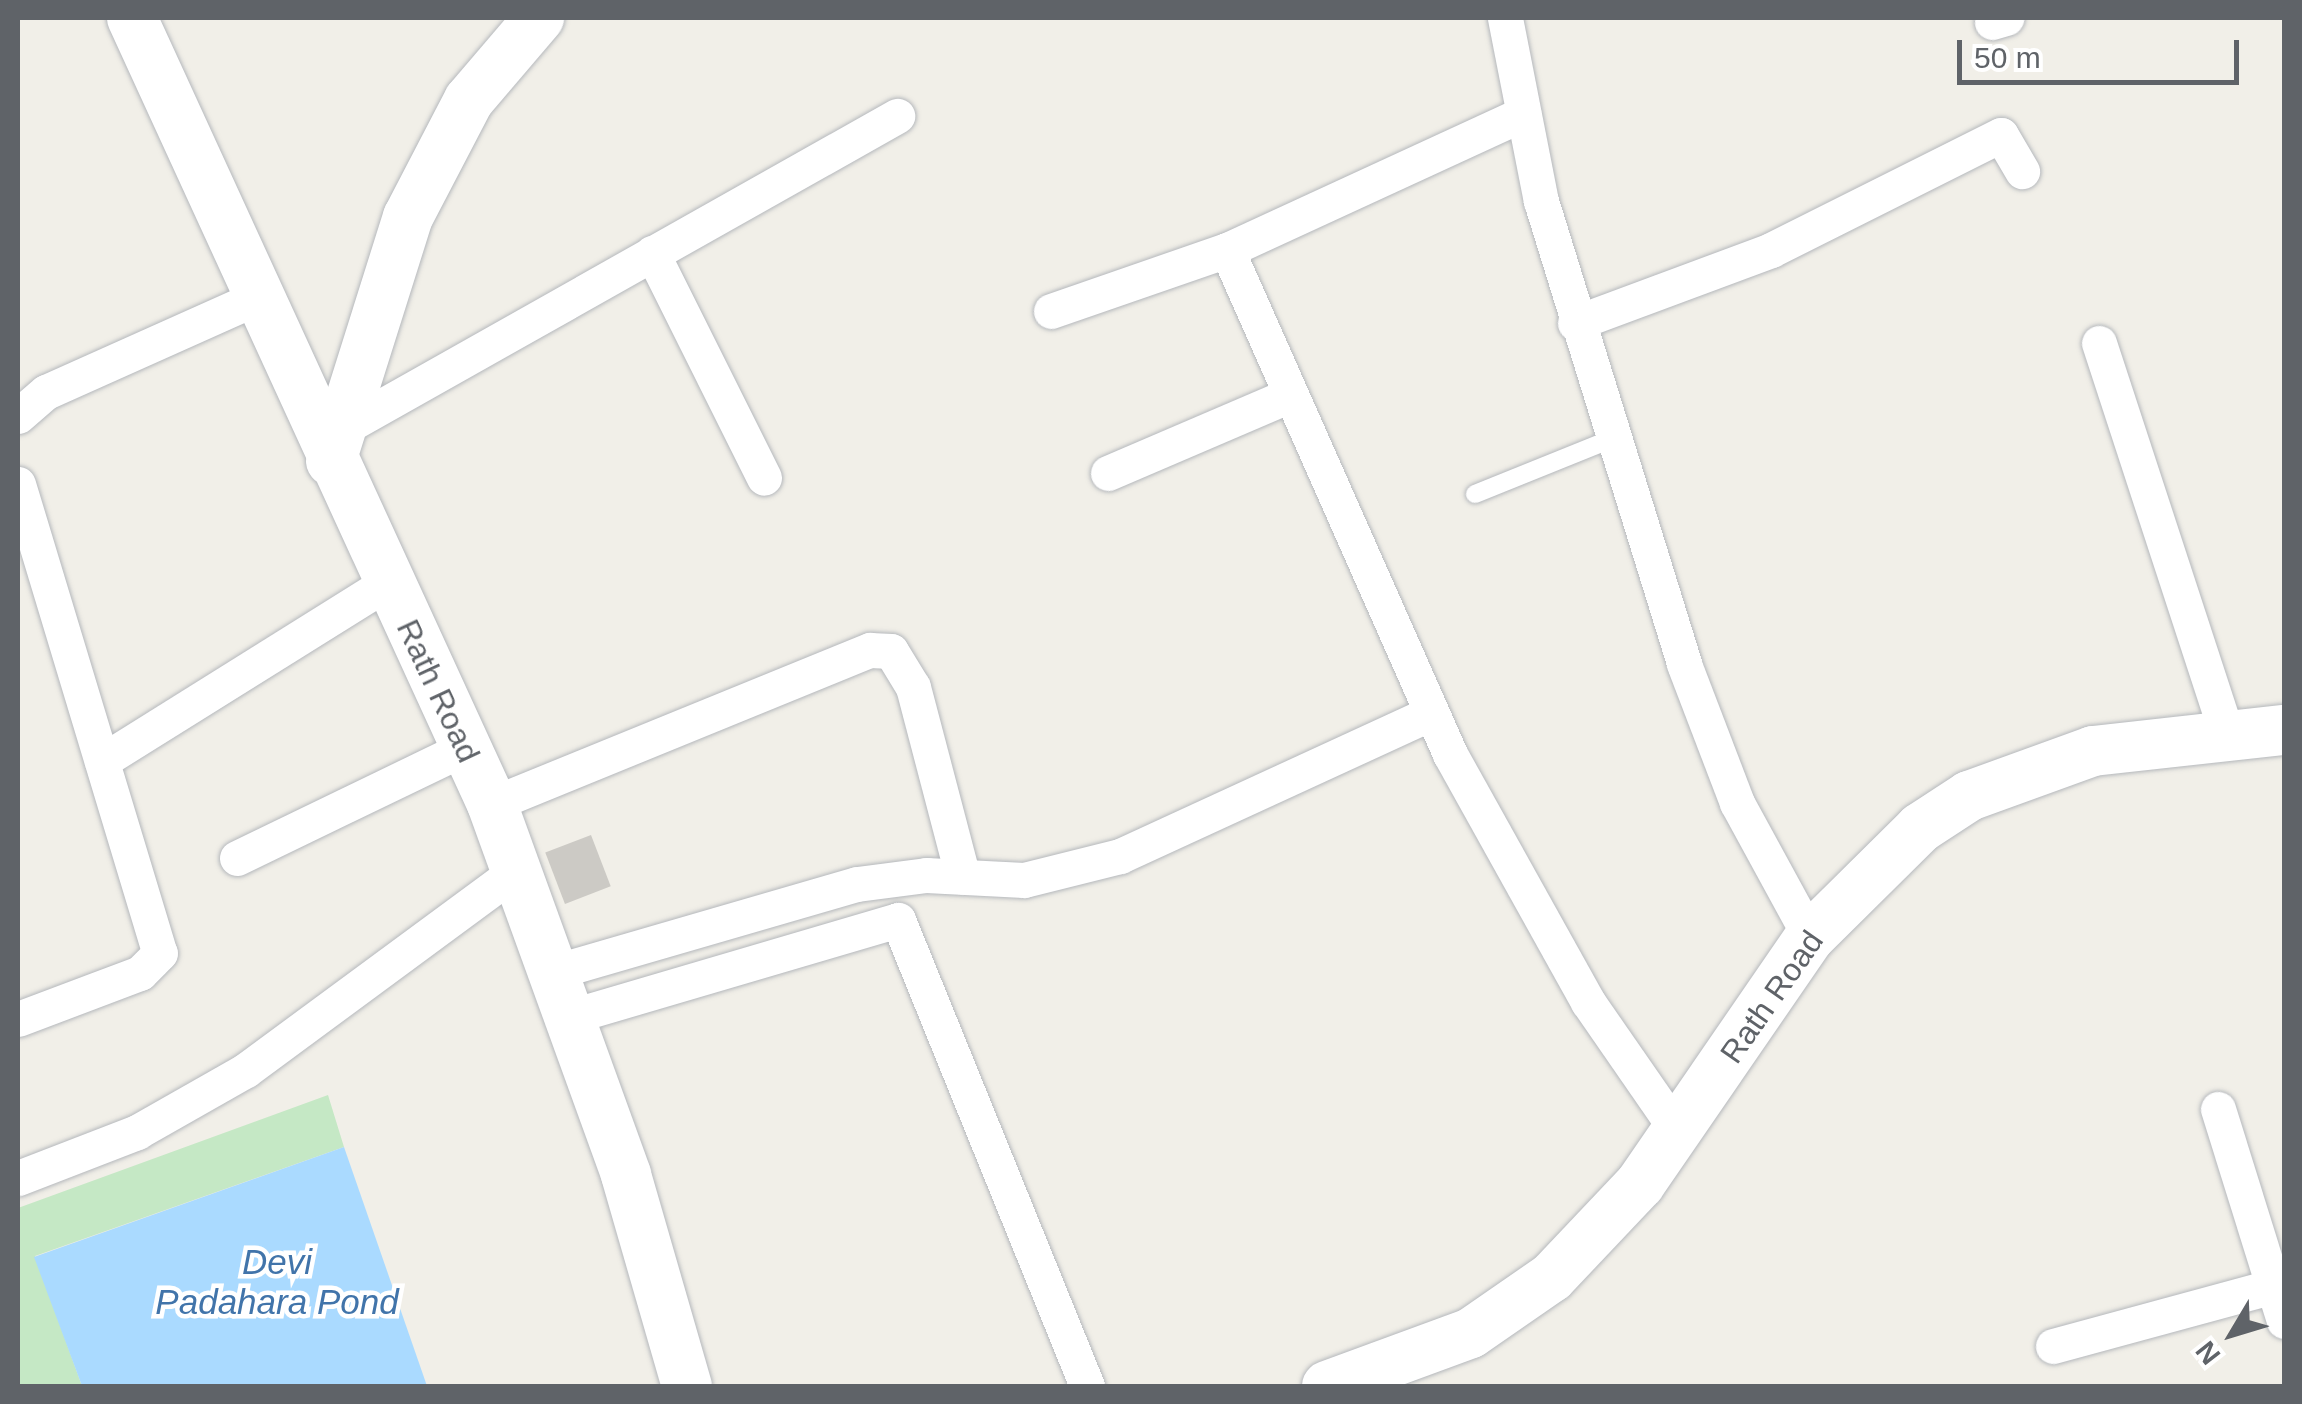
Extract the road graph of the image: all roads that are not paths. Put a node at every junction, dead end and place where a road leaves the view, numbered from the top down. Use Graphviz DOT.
graph roads {
  1 [pos="132,18"];
  2 [pos="539,18"];
  3 [pos="1505,18"];
  4 [pos="1523,114"];
  5 [pos="898,116"];
  6 [pos="2022,170"];
  7 [pos="1228,250"];
  8 [pos="652,253"];
  9 [pos="258,297"];
  10 [pos="1051,312"];
  11 [pos="1575,323"];
  12 [pos="2099,343"];
  13 [pos="1288,396"];
  14 [pos="18,416"];
  15 [pos="1611,439"];
  16 [pos="338,444"];
  17 [pos="1108,473"];
  18 [pos="764,478"];
  19 [pos="18,484"];
  20 [pos="1475,494"];
  21 [pos="387,583"];
  22 [pos="1431,713"];
  23 [pos="2284,730"];
  24 [pos="2226,732"];
  25 [pos="465,748"];
  26 [pos="102,761"];
  27 [pos="492,804"];
  28 [pos="237,858"];
  29 [pos="517,870"];
  30 [pos="964,877"];
  31 [pos="1810,937"];
  32 [pos="565,993"];
  33 [pos="18,1019"];
  34 [pos="2218,1109"];
  35 [pos="1678,1132"];
  36 [pos="18,1178"];
  37 [pos="2274,1286"];
  38 [pos="2284,1321"];
  39 [pos="2053,1346"];
  40 [pos="687,1386"];
  41 [pos="1087,1386"];
  42 [pos="1327,1386"];
  1 -- 9 [label="street, Rath Road"];
  2 -- 16 [label="street"];
  3 -- 4 [label="street"];
  4 -- 7 [label="street"];
  4 -- 11 [label="street"];
  5 -- 8 [label="street"];
  6 -- 11 [label="street"];
  7 -- 10 [label="street"];
  7 -- 13 [label="street"];
  8 -- 16 [label="street"];
  8 -- 18 [label="street"];
  9 -- 14 [label="street"];
  9 -- 16 [label="street, Rath Road"];
  11 -- 15 [label="street"];
  12 -- 24 [label="street"];
  13 -- 17 [label="street"];
  13 -- 22 [label="street"];
  15 -- 20 [label="lane"];
  15 -- 31 [label="street"];
  16 -- 21 [label="street, Rath Road"];
  19 -- 26 [label="street"];
  21 -- 25 [label="street, Rath Road"];
  21 -- 26 [label="street"];
  22 -- 30 [label="street"];
  22 -- 35 [label="street"];
  23 -- 24 [label="street, Rath Road"];
  24 -- 31 [label="street, Rath Road"];
  25 -- 27 [label="street, Rath Road"];
  25 -- 28 [label="street"];
  26 -- 33 [label="street"];
  27 -- 29 [label="street, Rath Road"];
  27 -- 30 [label="street"];
  29 -- 32 [label="street, Rath Road"];
  29 -- 36 [label="street"];
  30 -- 32 [label="street"];
  31 -- 35 [label="street, Rath Road"];
  32 -- 40 [label="street, Rath Road"];
  32 -- 41 [label="street"];
  34 -- 37 [label="street"];
  35 -- 42 [label="street, Rath Road"];
  37 -- 38 [label="street"];
  37 -- 39 [label="street"];
}
